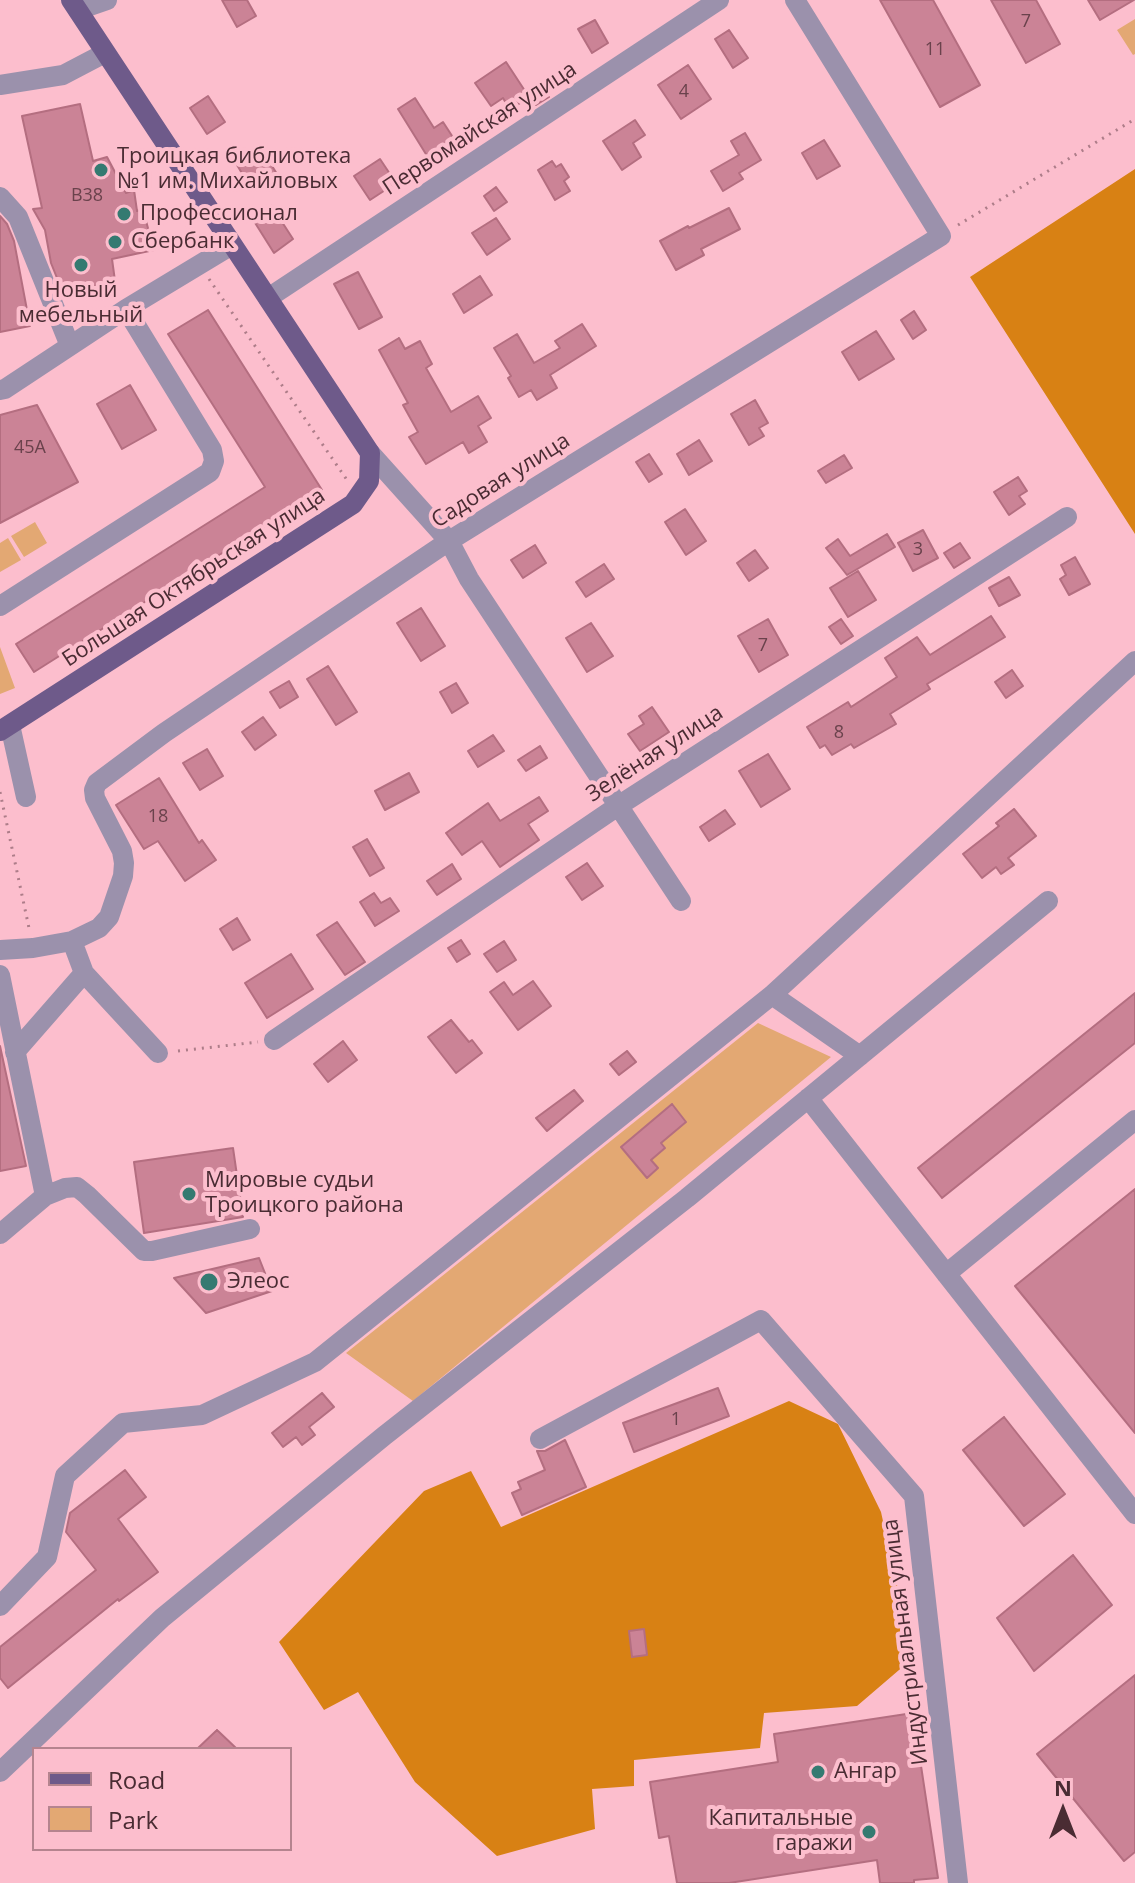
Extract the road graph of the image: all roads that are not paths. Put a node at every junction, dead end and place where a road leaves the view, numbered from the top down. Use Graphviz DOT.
graph roads {
  1 [pos="107,0"];
  2 [pos="719,0"];
  3 [pos="795,0"];
  4 [pos="74,5"];
  5 [pos="105,53"];
  6 [pos="0,85"];
  7 [pos="0,197"];
  8 [pos="232,245"];
  9 [pos="268,298"];
  10 [pos="126,309"];
  11 [pos="70,346"];
  12 [pos="0,390"];
  13 [pos="370,453"];
  14 [pos="1067,517"];
  15 [pos="449,541"];
  16 [pos="0,606"];
  17 [pos="1135,661"];
  18 [pos="5,728"];
  19 [pos="26,797"];
  20 [pos="618,806"];
  21 [pos="681,901"];
  22 [pos="1048,901"];
  23 [pos="72,941"];
  24 [pos="0,950"];
  25 [pos="84,973"];
  26 [pos="0,975"];
  27 [pos="772,995"];
  28 [pos="274,1040"];
  29 [pos="15,1052"];
  30 [pos="158,1053"];
  31 [pos="860,1056"];
  32 [pos="808,1098"];
  33 [pos="1135,1120"];
  34 [pos="45,1196"];
  35 [pos="250,1229"];
  36 [pos="0,1234"];
  37 [pos="946,1274"];
  38 [pos="540,1439"];
  39 [pos="1135,1514"];
  40 [pos="0,1606"];
  41 [pos="0,1772"];
  42 [pos="958,1883"];
  1 -- 4 [label="street"];
  2 -- 9 [label="street, Первомайская улица"];
  3 -- 15 [label="street, Садовая улица"];
  4 -- 5 [label="main road"];
  5 -- 6 [label="street"];
  5 -- 8 [label="main road"];
  7 -- 11 [label="street"];
  8 -- 9 [label="main road"];
  8 -- 10 [label="street"];
  9 -- 13 [label="main road"];
  10 -- 11 [label="street"];
  10 -- 16 [label="street"];
  11 -- 12 [label="street"];
  13 -- 15 [label="street"];
  13 -- 18 [label="main road, Большая Октябрьская улица"];
  14 -- 20 [label="street, Зелёная улица"];
  15 -- 20 [label="street"];
  15 -- 23 [label="street, Садовая улица"];
  17 -- 27 [label="street"];
  18 -- 19 [label="street"];
  20 -- 21 [label="street"];
  20 -- 28 [label="street, Зелёная улица"];
  22 -- 31 [label="street"];
  23 -- 24 [label="street"];
  23 -- 25 [label="street"];
  25 -- 29 [label="street"];
  25 -- 30 [label="street"];
  26 -- 29 [label="street"];
  27 -- 31 [label="street"];
  27 -- 40 [label="street"];
  29 -- 34 [label="street"];
  31 -- 32 [label="street"];
  32 -- 37 [label="street"];
  32 -- 41 [label="street"];
  33 -- 37 [label="street"];
  34 -- 35 [label="street"];
  34 -- 36 [label="street"];
  37 -- 39 [label="street"];
  38 -- 42 [label="street, Индустриальная улица"];
}
